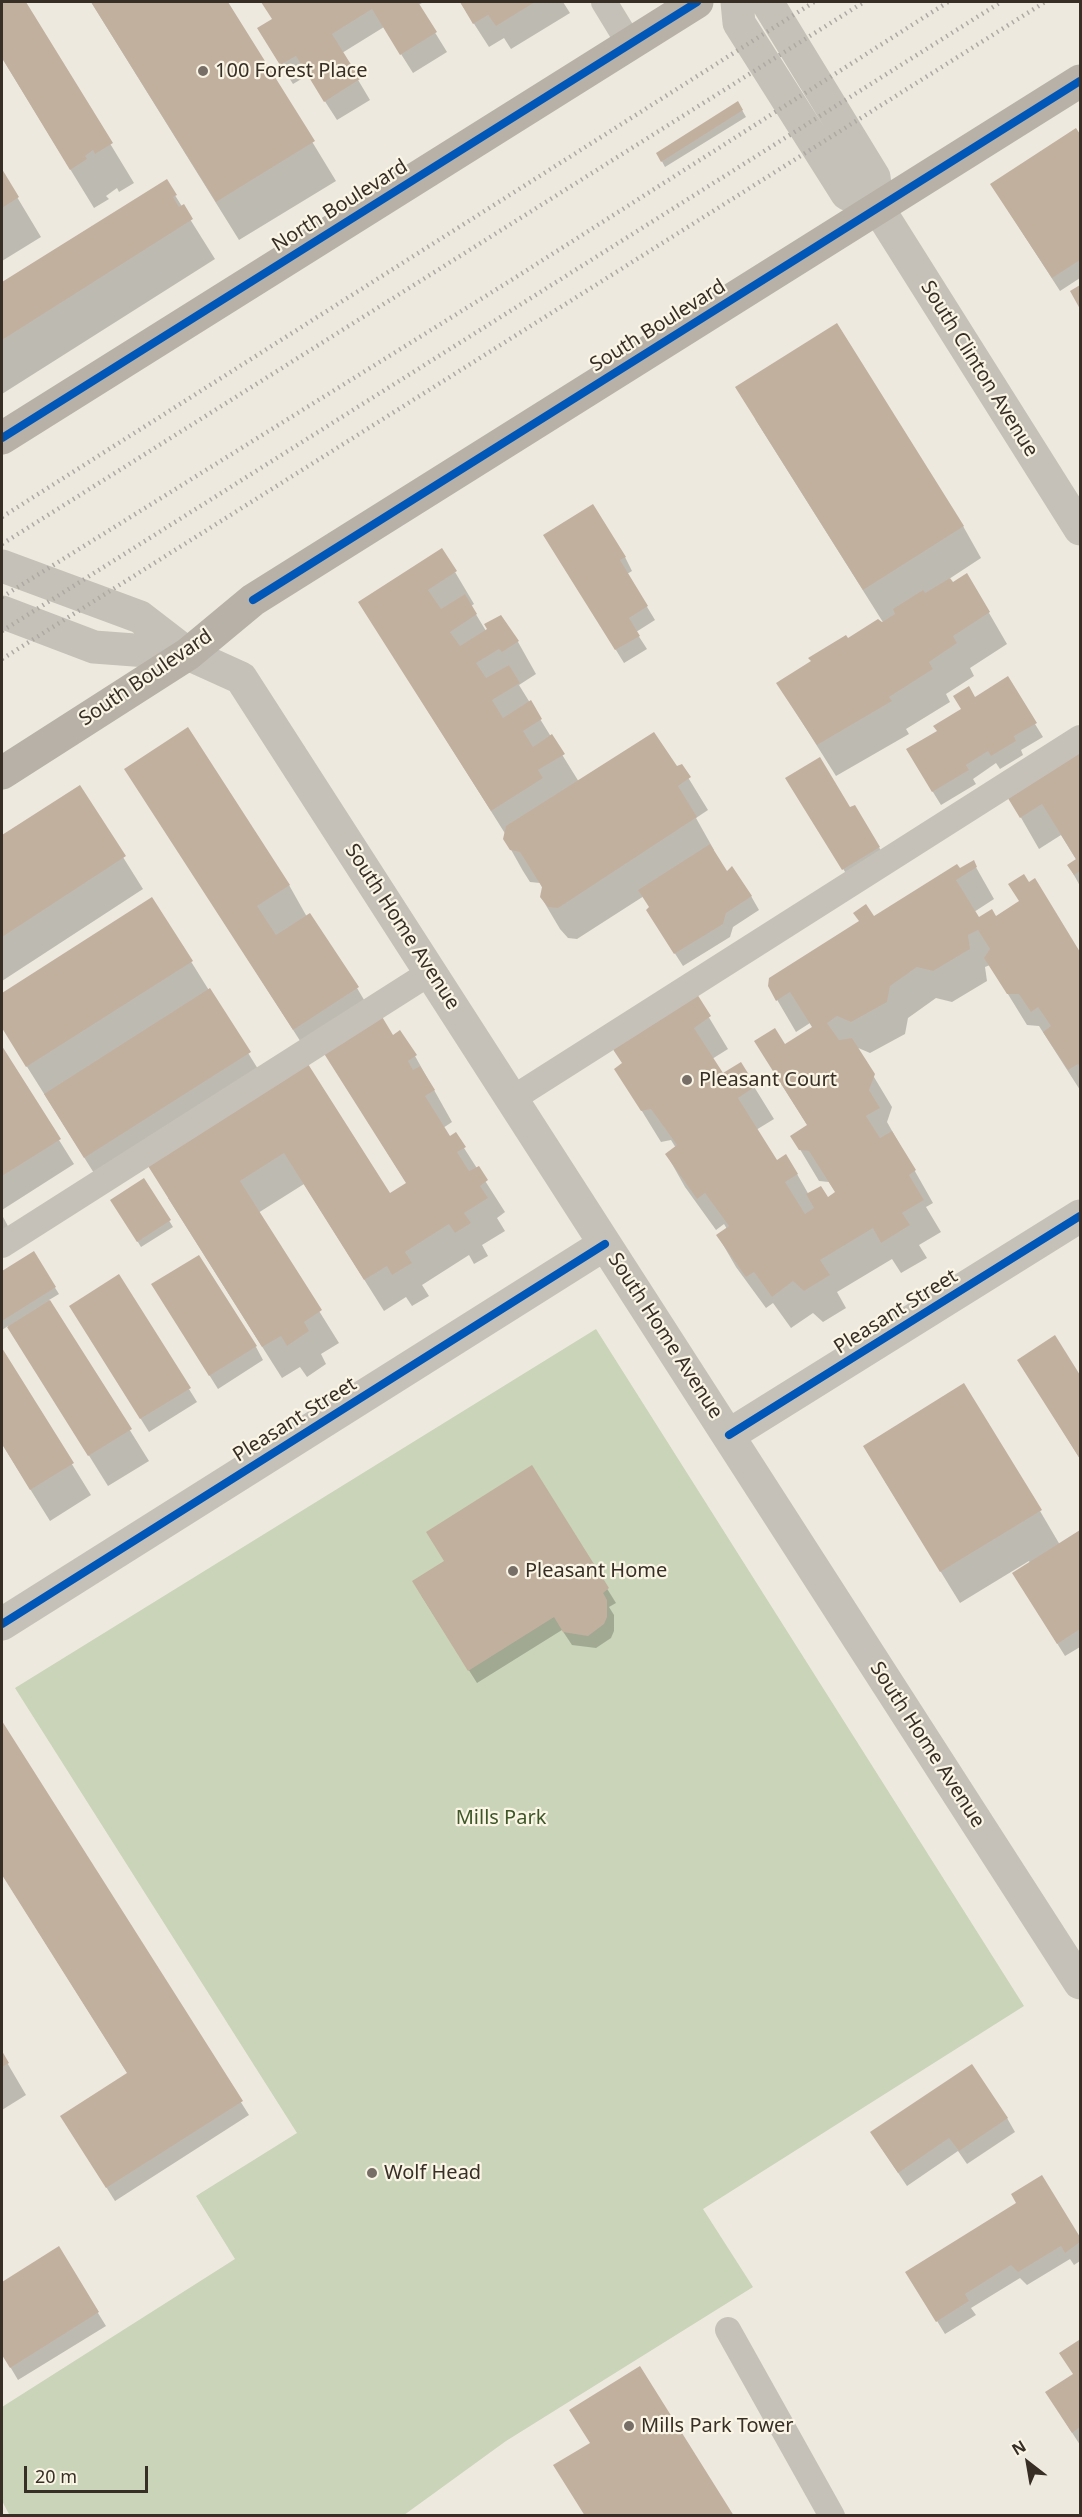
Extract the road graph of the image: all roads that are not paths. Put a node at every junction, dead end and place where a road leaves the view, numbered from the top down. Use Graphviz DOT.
graph roads {
  1 [pos="604,2"];
  2 [pos="697,2"];
  3 [pos="737,2"];
  4 [pos="767,2"];
  5 [pos="629,43"];
  6 [pos="1080,81"];
  7 [pos="878,208"];
  8 [pos="2,438"];
  9 [pos="1080,529"];
  10 [pos="2,566"];
  11 [pos="2,612"];
  12 [pos="188,654"];
  13 [pos="1080,738"];
  14 [pos="2,773"];
  15 [pos="431,972"];
  16 [pos="512,1099"];
  17 [pos="1080,1216"];
  18 [pos="605,1244"];
  19 [pos="2,1245"];
  20 [pos="729,1435"];
  21 [pos="2,1624"];
  22 [pos="1080,1983"];
  23 [pos="728,2330"];
  24 [pos="832,2516"];
  1 -- 5 [label="lane"];
  2 -- 5 [label="street, North Boulevard"];
  3 -- 7 [label="street"];
  4 -- 7 [label="street, South Clinton Avenue"];
  5 -- 8 [label="street, North Boulevard"];
  6 -- 7 [label="street, South Boulevard"];
  7 -- 9 [label="street, South Clinton Avenue"];
  7 -- 12 [label="street, South Boulevard"];
  10 -- 12 [label="street, South Home Avenue"];
  11 -- 12 [label="street, South Home Avenue"];
  12 -- 14 [label="street, South Boulevard"];
  12 -- 15 [label="street, South Home Avenue"];
  13 -- 16 [label="lane"];
  15 -- 16 [label="street, South Home Avenue"];
  15 -- 19 [label="lane"];
  16 -- 18 [label="street, South Home Avenue"];
  17 -- 20 [label="street, Pleasant Street"];
  18 -- 20 [label="street, South Home Avenue"];
  18 -- 21 [label="street, Pleasant Street"];
  20 -- 22 [label="street, South Home Avenue"];
  23 -- 24 [label="lane"];
}
